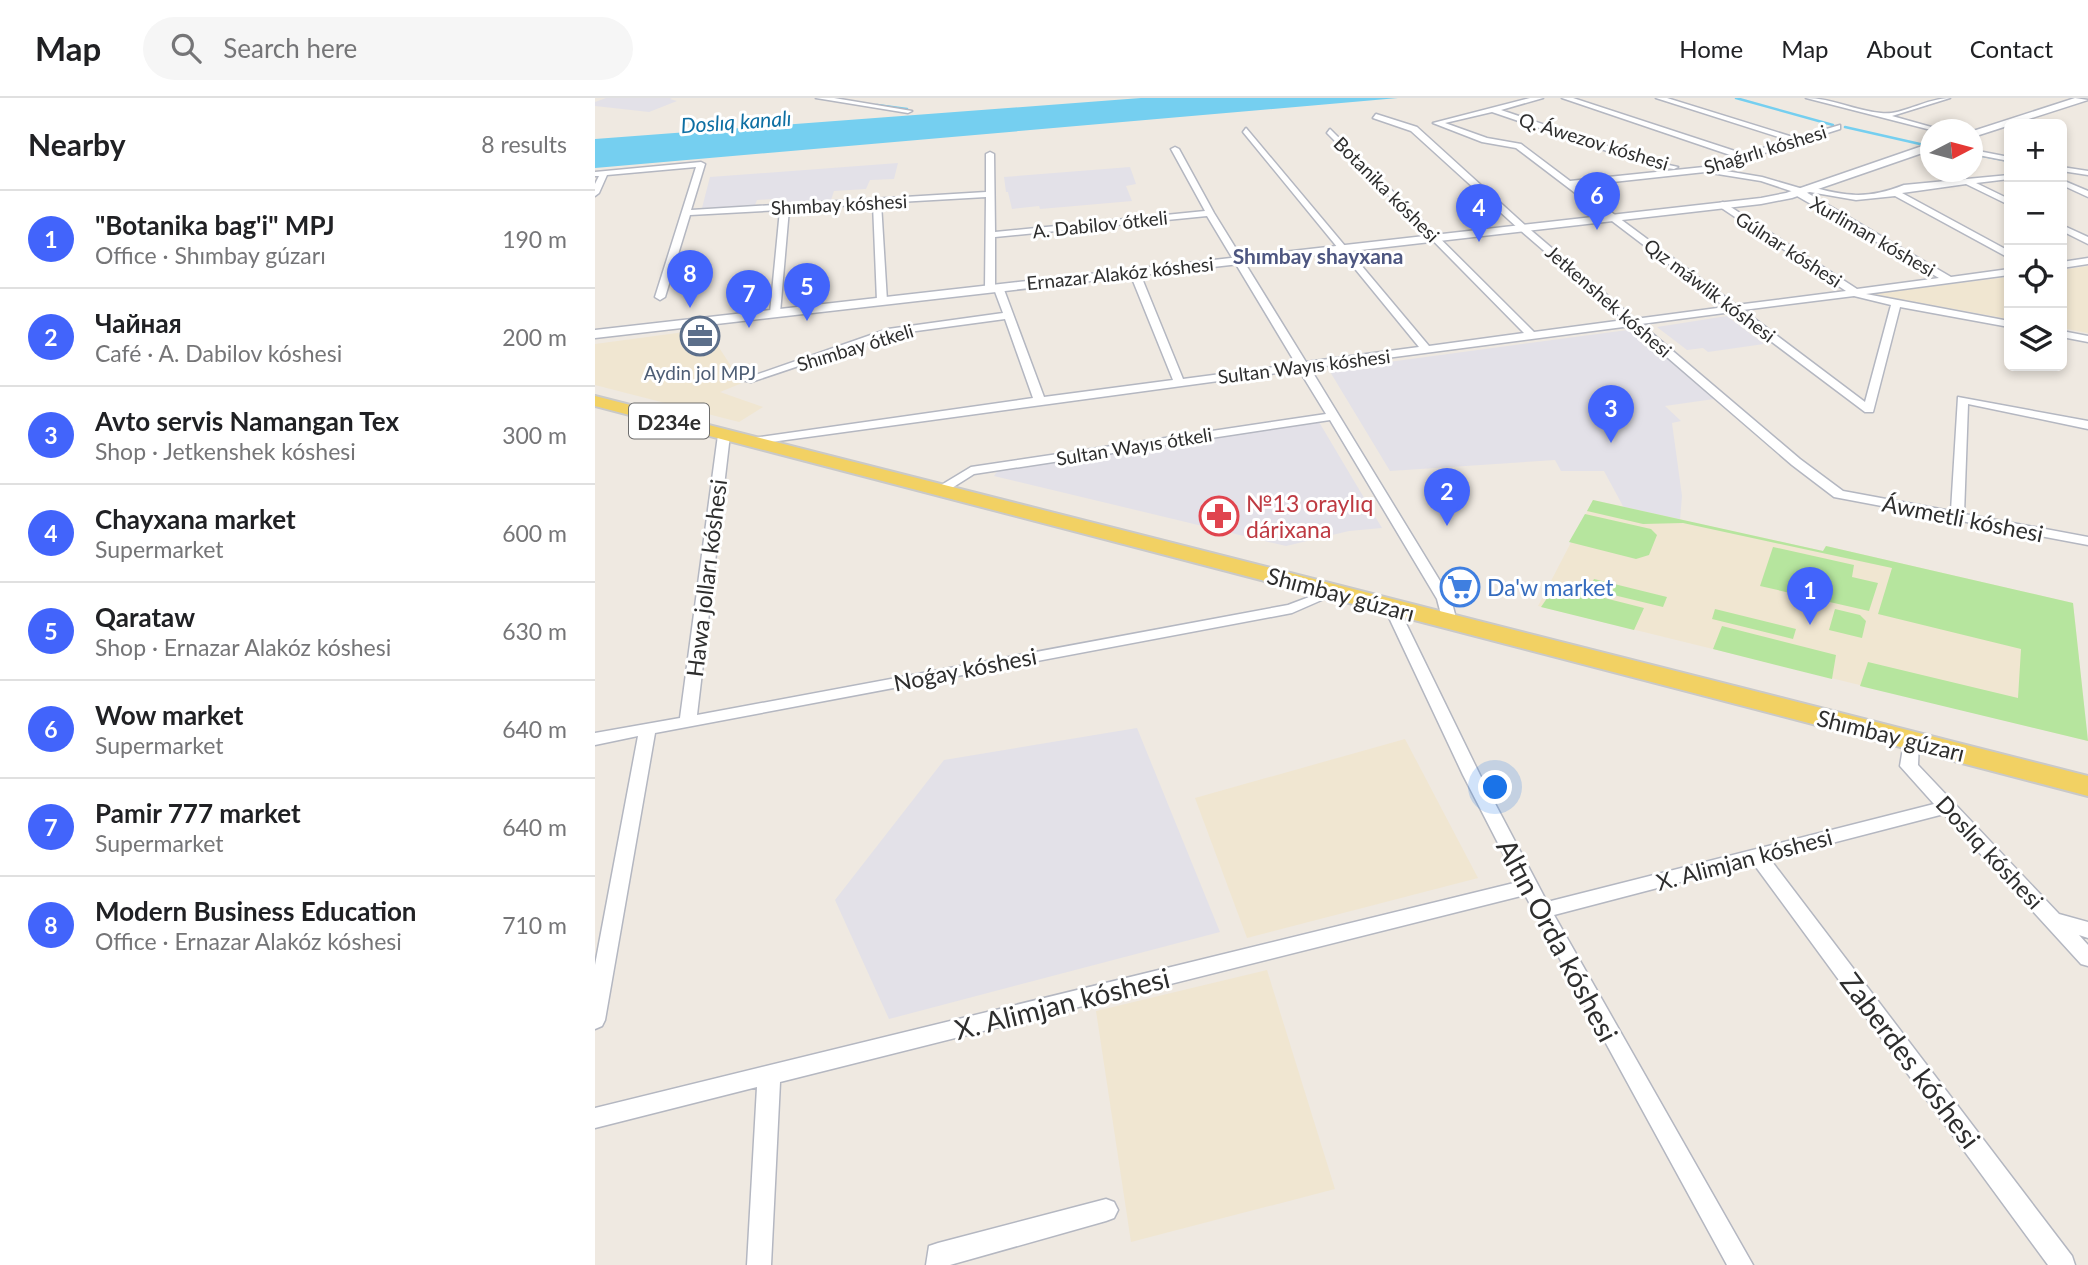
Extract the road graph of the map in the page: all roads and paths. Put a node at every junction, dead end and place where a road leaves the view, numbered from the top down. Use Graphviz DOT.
graph roads {
  1 [pos="820,98"];
  2 [pos="1539,98"];
  3 [pos="1566,98"];
  4 [pos="1660,98"];
  5 [pos="1810,98"];
  6 [pos="1946,98"];
  7 [pos="2085,98"];
  8 [pos="1492,109"];
  9 [pos="908,111"];
  10 [pos="1376,116"];
  11 [pos="1882,116"];
  12 [pos="1437,123"];
  13 [pos="1920,125"];
  14 [pos="1837,127"];
  15 [pos="1414,129"];
  16 [pos="1246,130"];
  17 [pos="1983,130"];
  18 [pos="1330,131"];
  19 [pos="1794,140"];
  20 [pos="1175,149"];
  21 [pos="1920,149"];
  22 [pos="990,154"];
  23 [pos="1983,154"];
  24 [pos="1742,156"];
  25 [pos="2004,158"];
  26 [pos="1701,170"];
  27 [pos="2067,170"];
  28 [pos="600,173"];
  29 [pos="2088,173"];
  30 [pos="2004,177"];
  31 [pos="1983,179"];
  32 [pos="1958,182"];
  33 [pos="1969,182"];
  34 [pos="1567,184"];
  35 [pos="2067,184"];
  36 [pos="1801,191"];
  37 [pos="595,193"];
  38 [pos="1896,193"];
  39 [pos="991,194"];
  40 [pos="2088,194"];
  41 [pos="2004,200"];
  42 [pos="877,201"];
  43 [pos="1723,205"];
  44 [pos="785,207"];
  45 [pos="687,213"];
  46 [pos="1210,213"];
  47 [pos="1613,218"];
  48 [pos="1524,228"];
  49 [pos="2067,231"];
  50 [pos="990,235"];
  51 [pos="1436,238"];
  52 [pos="2088,242"];
  53 [pos="1341,249"];
  54 [pos="2004,253"];
  55 [pos="1238,260"];
  56 [pos="2088,261"];
  57 [pos="2067,264"];
  58 [pos="1134,271"];
  59 [pos="2004,273"];
  60 [pos="1949,280"];
  61 [pos="994,288"];
  62 [pos="1851,293"];
  63 [pos="660,297"];
  64 [pos="882,301"];
  65 [pos="1896,303"];
  66 [pos="1737,309"];
  67 [pos="775,313"];
  68 [pos="1007,316"];
  69 [pos="1635,322"];
  70 [pos="2004,323"];
  71 [pos="595,334"];
  72 [pos="2067,335"];
  73 [pos="1532,336"];
  74 [pos="2088,339"];
  75 [pos="1427,350"];
  76 [pos="1305,367"];
  77 [pos="747,380"];
  78 [pos="1179,382"];
  79 [pos="595,401"];
  80 [pos="1040,401"];
  81 [pos="1333,416"];
  82 [pos="2088,425"];
  83 [pos="724,435"];
  84 [pos="753,442"];
  85 [pos="939,490"];
  86 [pos="1839,494"];
  87 [pos="1957,517"];
  88 [pos="2088,541"];
  89 [pos="1333,592"];
  90 [pos="1391,607"];
  91 [pos="1450,622"];
  92 [pos="688,721"];
  93 [pos="648,729"];
  94 [pos="595,739"];
  95 [pos="1911,740"];
  96 [pos="2088,786"];
  97 [pos="1948,807"];
  98 [pos="1758,856"];
  99 [pos="1528,887"];
  100 [pos="1541,911"];
  101 [pos="2053,920"];
  102 [pos="2088,930"];
  103 [pos="2088,958"];
  104 [pos="595,1020"];
  105 [pos="769,1075"];
  106 [pos="595,1118"];
  107 [pos="1106,1210"];
  108 [pos="759,1265"];
  109 [pos="938,1265"];
  110 [pos="1741,1265"];
  111 [pos="2063,1265"];
  1 -- 9 [label="street"];
  2 -- 8 [label="street"];
  3 -- 24 [label="street"];
  4 -- 19 [label="street"];
  5 -- 11 [label="street"];
  6 -- 11 [label="street"];
  7 -- 17 [label="main road"];
  8 -- 12 [label="street"];
  8 -- 26 [label="street, Q. Áwezov kóshesi"];
  10 -- 15 [label="street, Jetkenshek kóshesi"];
  11 -- 13 [label="street"];
  12 -- 15 [label="street"];
  12 -- 34 [label="street, Qız máwlik kóshesi"];
  14 -- 19 [label="street, Shaǵırlı kóshesi"];
  15 -- 48 [label="street, Jetkenshek kóshesi"];
  16 -- 53 [label="street"];
  18 -- 51 [label="street, Botanika kóshesi"];
  19 -- 24 [label="street, Shaǵırlı kóshesi"];
  20 -- 46 [label="street"];
  21 -- 36 [label="main road, Ernazar Alakóz kóshesi"];
  22 -- 39 [label="street"];
  23 -- 25 [label="street"];
  24 -- 26 [label="street, Shaǵırlı kóshesi"];
  26 -- 34 [label="street, Shaǵırlı kóshesi"];
  26 -- 36 [label="street"];
  27 -- 29 [label="street"];
  28 -- 37 [label="street"];
  28 -- 45 [label="street"];
  30 -- 31 [label="street"];
  32 -- 38 [label="street"];
  33 -- 41 [label="street"];
  34 -- 47 [label="street, Qız máwlik kóshesi"];
  35 -- 40 [label="street"];
  36 -- 38 [label="street"];
  36 -- 43 [label="main road, Ernazar Alakóz kóshesi"];
  36 -- 60 [label="street, Xurliman kóshesi"];
  38 -- 54 [label="street"];
  39 -- 42 [label="street, Shımbay kóshesi"];
  39 -- 50 [label="street"];
  42 -- 44 [label="street, Shımbay kóshesi"];
  42 -- 64 [label="street"];
  43 -- 47 [label="main road, Ernazar Alakóz kóshesi"];
  43 -- 62 [label="street, Gúlnar kóshesi"];
  44 -- 45 [label="street, Shımbay kóshesi"];
  44 -- 67 [label="street"];
  45 -- 63 [label="street"];
  46 -- 50 [label="street, A. Dabilov ótkeli"];
  46 -- 55 [label="street"];
  47 -- 48 [label="main road, Ernazar Alakóz kóshesi"];
  47 -- 66 [label="street, Qız máwlik kóshesi"];
  48 -- 51 [label="main road, Ernazar Alakóz kóshesi"];
  48 -- 69 [label="street, Jetkenshek kóshesi"];
  49 -- 52 [label="street"];
  50 -- 61 [label="street"];
  51 -- 53 [label="main road, Ernazar Alakóz kóshesi"];
  51 -- 73 [label="street, Botanika kóshesi"];
  53 -- 55 [label="main road, Ernazar Alakóz kóshesi"];
  53 -- 75 [label="street"];
  55 -- 58 [label="main road, Ernazar Alakóz kóshesi"];
  55 -- 76 [label="street"];
  56 -- 57 [label="street"];
  58 -- 61 [label="main road, Ernazar Alakóz kóshesi"];
  58 -- 78 [label="street"];
  59 -- 60 [label="street, Sultan Wayıs kóshesi"];
  60 -- 62 [label="street, Sultan Wayıs kóshesi"];
  61 -- 64 [label="main road, Ernazar Alakóz kóshesi"];
  61 -- 68 [label="street"];
  62 -- 65 [label="street"];
  62 -- 66 [label="street, Sultan Wayıs kóshesi"];
  64 -- 67 [label="main road, Ernazar Alakóz kóshesi"];
  65 -- 66 [label="street, Qız máwlik kóshesi"];
  65 -- 70 [label="street"];
  66 -- 69 [label="street, Sultan Wayıs kóshesi"];
  67 -- 71 [label="main road, Ernazar Alakóz kóshesi"];
  68 -- 77 [label="street, Shımbay ótkeli"];
  68 -- 80 [label="street"];
  69 -- 73 [label="street, Sultan Wayıs kóshesi"];
  69 -- 86 [label="street, Jetkenshek kóshesi"];
  72 -- 74 [label="street"];
  73 -- 75 [label="street, Sultan Wayıs kóshesi"];
  75 -- 76 [label="street, Sultan Wayıs kóshesi"];
  76 -- 78 [label="street, Sultan Wayıs kóshesi"];
  76 -- 81 [label="street"];
  78 -- 80 [label="street, Sultan Wayıs kóshesi"];
  79 -- 83 [label="main road, Shımbay gúzarı / D234e"];
  80 -- 84 [label="street, Sultan Wayıs kóshesi"];
  81 -- 85 [label="street, Sultan Wayıs ótkeli"];
  81 -- 91 [label="street"];
  82 -- 87 [label="street"];
  83 -- 84 [label="main road, Shımbay gúzarı / D234e"];
  83 -- 92 [label="street, Hawa jolları kóshesi"];
  84 -- 85 [label="main road, Shımbay gúzarı / D234e"];
  85 -- 89 [label="main road, Shımbay gúzarı / D234e"];
  86 -- 87 [label="street, Áwmetli kóshesi"];
  87 -- 88 [label="street, Áwmetli kóshesi"];
  89 -- 90 [label="main road, Shımbay gúzarı / D234e"];
  89 -- 92 [label="street, Noǵay kóshesi"];
  90 -- 91 [label="main road, Shımbay gúzarı / D234e"];
  90 -- 99 [label="street, Altın Orda kóshesi"];
  91 -- 95 [label="main road, Shımbay gúzarı / D234e"];
  92 -- 93 [label="street, Noǵay kóshesi"];
  93 -- 94 [label="street, Noǵay kóshesi"];
  93 -- 104 [label="street"];
  95 -- 96 [label="main road, Shımbay gúzarı / D234e"];
  95 -- 97 [label="street, Doslıq kóshesi"];
  97 -- 98 [label="street, X. Alimjan kóshesi"];
  97 -- 101 [label="street, Doslıq kóshesi"];
  98 -- 100 [label="street, X. Alimjan kóshesi"];
  98 -- 111 [label="street, Zaberdes kóshesi"];
  99 -- 100 [label="street, Altın Orda kóshesi"];
  99 -- 105 [label="street, X. Alimjan kóshesi"];
  100 -- 110 [label="street, Altın Orda kóshesi"];
  101 -- 102 [label="street"];
  101 -- 103 [label="street, Doslıq kóshesi"];
  105 -- 106 [label="street, X. Alimjan kóshesi"];
  105 -- 108 [label="street"];
  107 -- 109 [label="street"];
}
